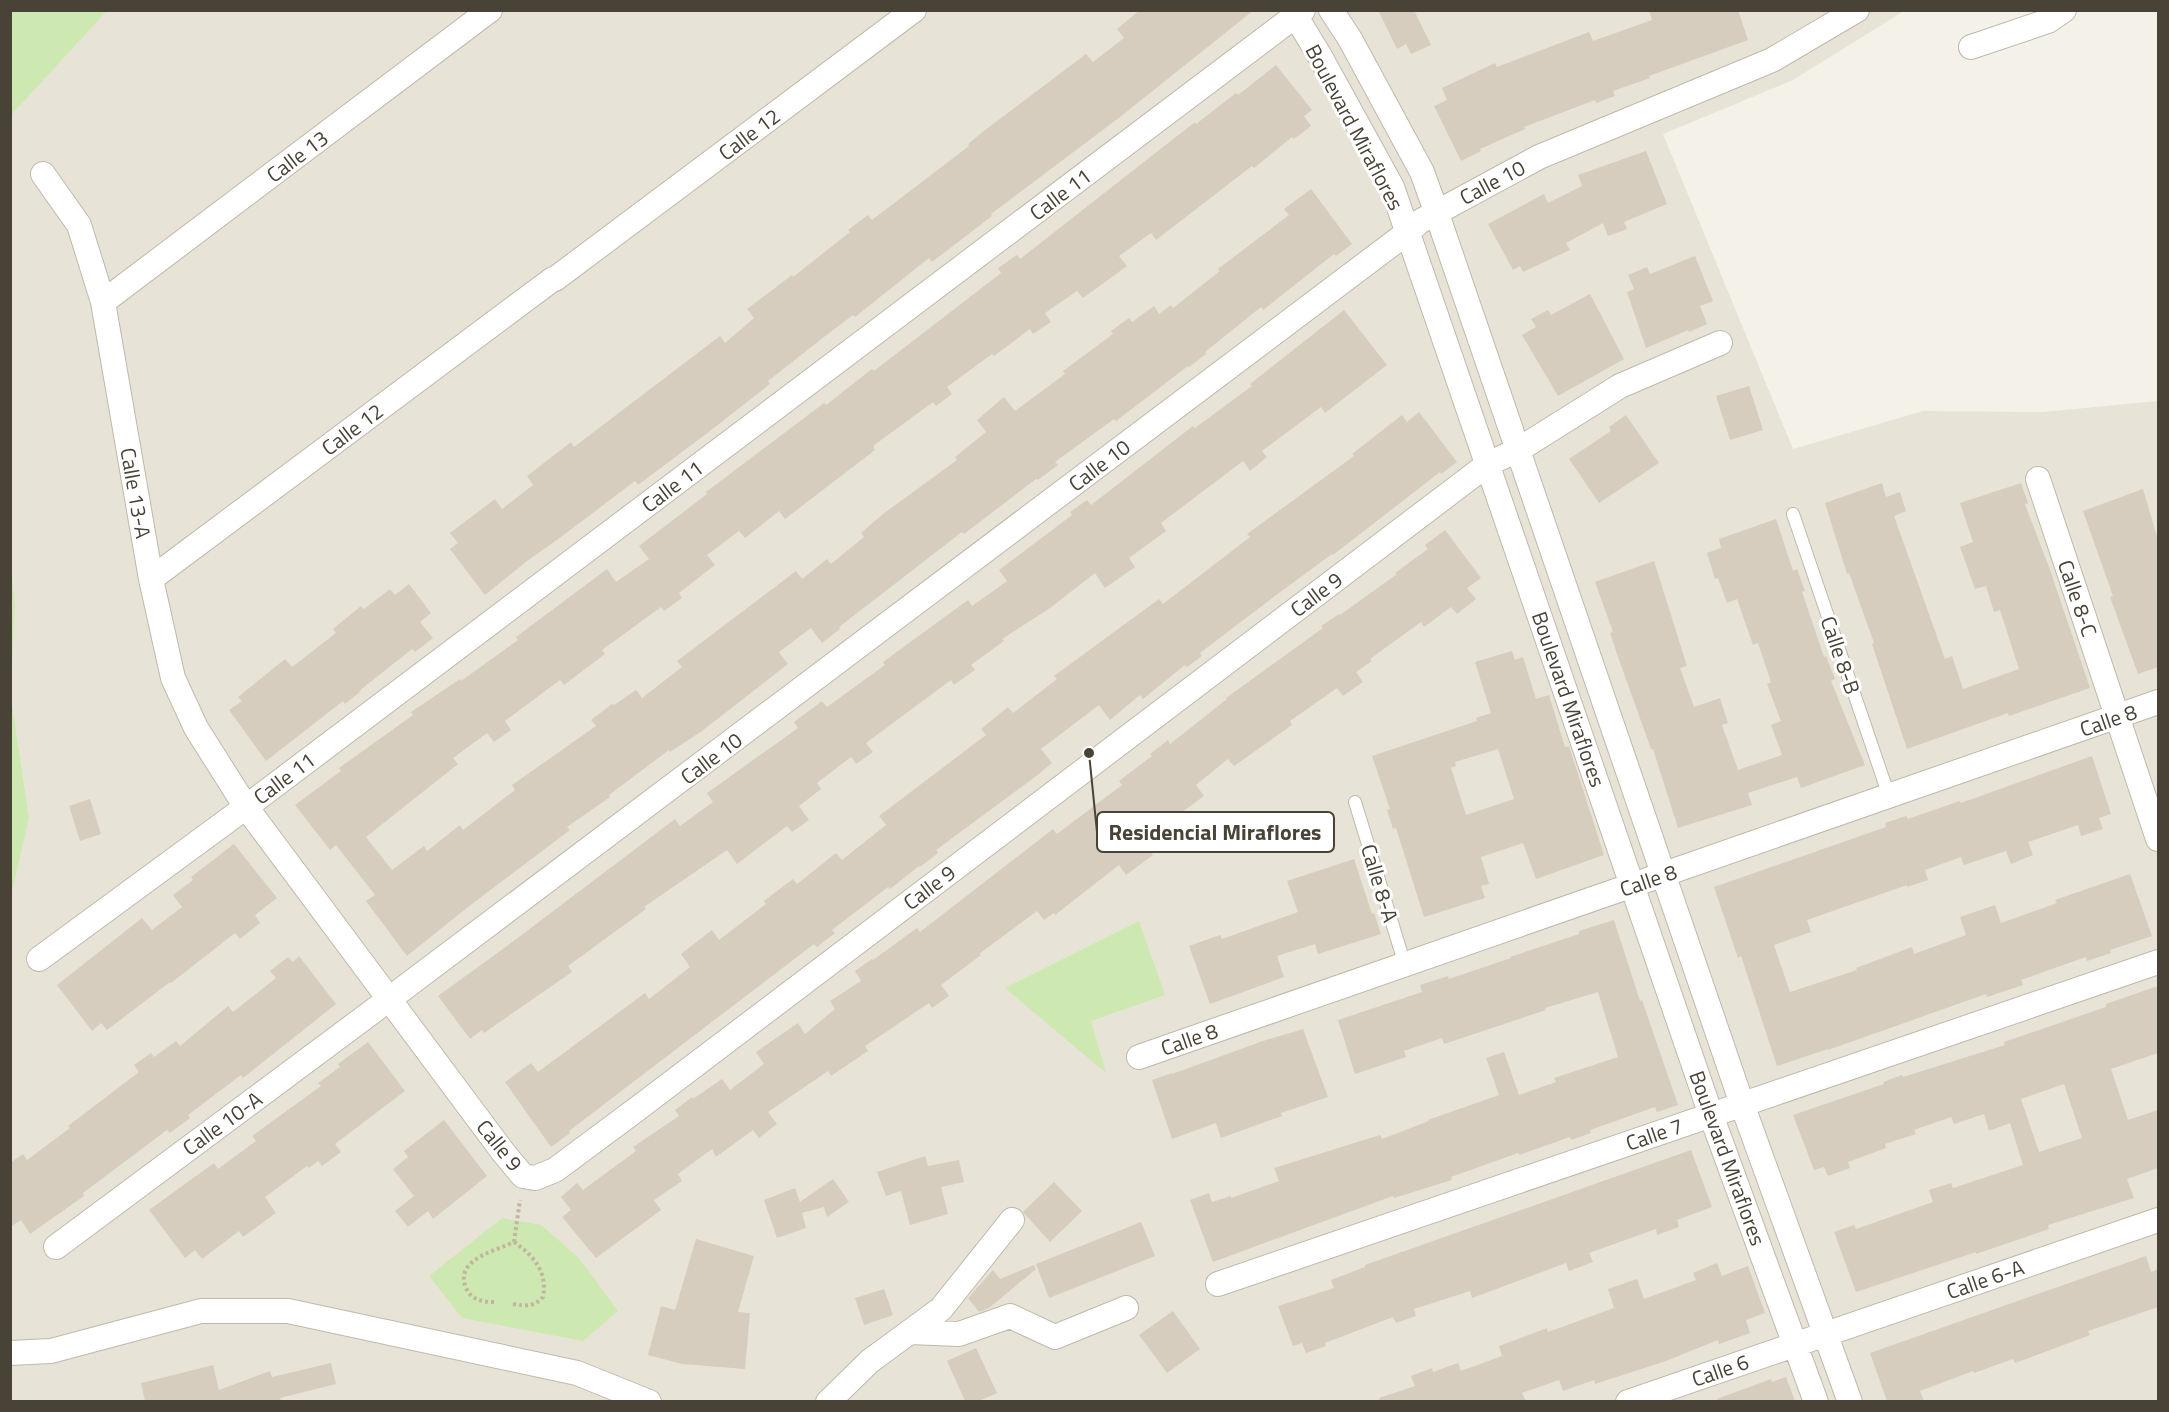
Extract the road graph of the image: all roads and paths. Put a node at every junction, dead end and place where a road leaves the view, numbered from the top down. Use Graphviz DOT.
graph roads {
  1 [pos="490,10"];
  2 [pos="914,10"];
  3 [pos="1331,10"];
  4 [pos="1857,10"];
  5 [pos="2064,10"];
  6 [pos="1297,12"];
  7 [pos="1971,47"];
  8 [pos="43,174"];
  9 [pos="1437,211"];
  10 [pos="1408,232"];
  11 [pos="103,302"];
  12 [pos="1720,343"];
  13 [pos="1518,450"];
  14 [pos="1488,464"];
  15 [pos="2038,479"];
  16 [pos="1793,514"];
  17 [pos="151,579"];
  18 [pos="2158,702"];
  19 [pos="2118,716"];
  20 [pos="1889,796"];
  21 [pos="1354,802"];
  22 [pos="246,807"];
  23 [pos="2158,839"];
  24 [pos="1663,875"];
  25 [pos="1633,885"];
  26 [pos="39,959"];
  27 [pos="2158,962"];
  28 [pos="1405,965"];
  29 [pos="388,1000"];
  30 [pos="1138,1057"];
  31 [pos="1742,1104"];
  32 [pos="1711,1115"];
  33 [pos="523,1176"];
  34 [pos="1012,1220"];
  35 [pos="2158,1220"];
  36 [pos="514,1242"];
  37 [pos="56,1246"];
  38 [pos="1218,1284"];
  39 [pos="494,1302"];
  40 [pos="513,1304"];
  41 [pos="1126,1308"];
  42 [pos="910,1332"];
  43 [pos="1811,1339"];
  44 [pos="10,1353"];
  45 [pos="649,1401"];
  46 [pos="828,1401"];
  47 [pos="1628,1401"];
  48 [pos="1816,1401"];
  49 [pos="1850,1401"];
  1 -- 11 [label="street, Calle 13"];
  2 -- 17 [label="street, Calle 12"];
  3 -- 9 [label="street, Boulevard Miraflores"];
  4 -- 9 [label="street, Calle 10"];
  5 -- 7 [label="street"];
  6 -- 10 [label="street, Boulevard Miraflores"];
  6 -- 22 [label="street, Calle 11"];
  8 -- 11 [label="street, Calle 13-A"];
  9 -- 10 [label="street, Calle 10"];
  9 -- 13 [label="street, Boulevard Miraflores"];
  10 -- 14 [label="street, Boulevard Miraflores"];
  10 -- 29 [label="street, Calle 10"];
  11 -- 17 [label="street, Calle 13-A"];
  12 -- 13 [label="street, Calle 9"];
  13 -- 14 [label="street, Calle 9"];
  13 -- 24 [label="street, Boulevard Miraflores"];
  14 -- 25 [label="street, Boulevard Miraflores"];
  14 -- 33 [label="street, Calle 9"];
  15 -- 19 [label="street, Calle 8-C"];
  16 -- 20 [label="lane, Calle 8-B"];
  17 -- 22 [label="street, Calle 13-A"];
  18 -- 19 [label="street, Calle 8"];
  19 -- 20 [label="street, Calle 8"];
  19 -- 23 [label="street, Calle 8-C"];
  20 -- 24 [label="street, Calle 8"];
  21 -- 28 [label="lane, Calle 8-A"];
  22 -- 26 [label="street, Calle 11"];
  22 -- 29 [label="street, Calle 9"];
  24 -- 25 [label="street, Calle 8"];
  24 -- 31 [label="street, Boulevard Miraflores"];
  25 -- 28 [label="street, Calle 8"];
  25 -- 32 [label="street, Boulevard Miraflores"];
  27 -- 31 [label="street, Calle 7"];
  28 -- 30 [label="street, Calle 8"];
  29 -- 33 [label="street, Calle 9"];
  29 -- 37 [label="street, Calle 10-A"];
  31 -- 32 [label="street, Calle 7"];
  31 -- 43 [label="street, Boulevard Miraflores"];
  32 -- 38 [label="street, Calle 7"];
  32 -- 43 [label="street, Boulevard Miraflores"];
  33 -- 36 [label="path"];
  34 -- 42 [label="street"];
  35 -- 43 [label="street, Calle 6-A"];
  36 -- 39 [label="path"];
  36 -- 40 [label="path"];
  41 -- 42 [label="street"];
  42 -- 46 [label="street"];
  43 -- 47 [label="street, Calle 6"];
  43 -- 48 [label="street, Boulevard Miraflores"];
  43 -- 49 [label="street, Boulevard Miraflores"];
  44 -- 45 [label="street"];
}
